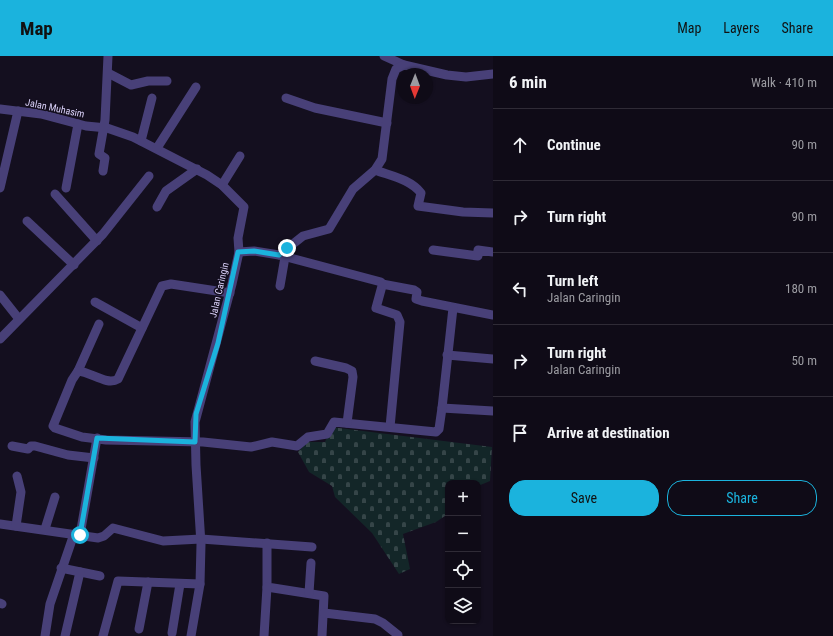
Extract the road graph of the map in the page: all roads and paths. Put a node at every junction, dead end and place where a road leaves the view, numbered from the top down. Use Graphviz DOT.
graph roads {
  1 [pos="108,56"];
  2 [pos="384,56"];
  3 [pos="404,65"];
  4 [pos="108,73"];
  5 [pos="493,74"];
  6 [pos="167,81"];
  7 [pos="196,88"];
  8 [pos="152,98"];
  9 [pos="286,98"];
  10 [pos="0,109"];
  11 [pos="18,111"];
  12 [pos="387,123"];
  13 [pos="78,124"];
  14 [pos="104,128"];
  15 [pos="141,141"];
  16 [pos="157,148"];
  17 [pos="240,156"];
  18 [pos="197,169"];
  19 [pos="375,170"];
  20 [pos="103,171"];
  21 [pos="149,176"];
  22 [pos="222,185"];
  23 [pos="0,188"];
  24 [pos="66,188"];
  25 [pos="55,194"];
  26 [pos="157,207"];
  27 [pos="493,213"];
  28 [pos="27,220"];
  29 [pos="97,241"];
  30 [pos="433,250"];
  31 [pos="238,252"];
  32 [pos="493,252"];
  33 [pos="282,256"];
  34 [pos="74,265"];
  35 [pos="382,284"];
  36 [pos="280,286"];
  37 [pos="230,293"];
  38 [pos="0,295"];
  39 [pos="96,302"];
  40 [pos="453,308"];
  41 [pos="493,315"];
  42 [pos="20,319"];
  43 [pos="99,324"];
  44 [pos="142,328"];
  45 [pos="0,339"];
  46 [pos="447,355"];
  47 [pos="493,359"];
  48 [pos="315,361"];
  49 [pos="78,371"];
  50 [pos="442,408"];
  51 [pos="493,412"];
  52 [pos="347,423"];
  53 [pos="390,427"];
  54 [pos="97,438"];
  55 [pos="195,442"];
  56 [pos="12,446"];
  57 [pos="94,458"];
  58 [pos="17,476"];
  59 [pos="55,497"];
  60 [pos="0,524"];
  61 [pos="16,526"];
  62 [pos="45,529"];
  63 [pos="77,534"];
  64 [pos="201,539"];
  65 [pos="267,543"];
  66 [pos="312,547"];
  67 [pos="311,563"];
  68 [pos="61,568"];
  69 [pos="80,572"];
  70 [pos="100,576"];
  71 [pos="148,582"];
  72 [pos="180,584"];
  73 [pos="200,584"];
  74 [pos="267,587"];
  75 [pos="309,593"];
  76 [pos="324,613"];
  77 [pos="139,629"];
  78 [pos="172,633"];
  79 [pos="398,635"];
  80 [pos="45,636"];
  81 [pos="65,636"];
  82 [pos="103,636"];
  83 [pos="191,636"];
  84 [pos="264,636"];
  85 [pos="322,636"];
  1 -- 4 [label="street"];
  2 -- 3 [label="street"];
  3 -- 5 [label="street"];
  3 -- 12 [label="street"];
  4 -- 6 [label="street"];
  4 -- 14 [label="street"];
  7 -- 16 [label="street"];
  8 -- 15 [label="street"];
  9 -- 12 [label="street"];
  10 -- 11 [label="street, Jalan Muhasim"];
  11 -- 13 [label="street, Jalan Muhasim"];
  11 -- 23 [label="street"];
  12 -- 19 [label="street"];
  13 -- 14 [label="street, Jalan Muhasim"];
  13 -- 24 [label="street"];
  14 -- 15 [label="street, Jalan Muhasim"];
  14 -- 20 [label="street"];
  15 -- 16 [label="street, Jalan Muhasim"];
  16 -- 18 [label="street, Jalan Muhasim"];
  17 -- 22 [label="street"];
  18 -- 22 [label="street, Jalan Muhasim"];
  18 -- 26 [label="street"];
  19 -- 27 [label="street"];
  19 -- 33 [label="street"];
  21 -- 29 [label="street"];
  22 -- 31 [label="street, Jalan Muhasim"];
  25 -- 29 [label="street"];
  28 -- 34 [label="street"];
  29 -- 34 [label="street"];
  30 -- 32 [label="street"];
  31 -- 33 [label="street, Jalan Caringin"];
  31 -- 37 [label="street, Jalan Caringin"];
  33 -- 35 [label="street, Jalan Caringin"];
  33 -- 36 [label="street"];
  34 -- 42 [label="street"];
  35 -- 40 [label="street, Jalan Caringin"];
  35 -- 53 [label="street"];
  37 -- 44 [label="street"];
  37 -- 55 [label="street, Jalan Caringin"];
  38 -- 42 [label="street"];
  39 -- 44 [label="street"];
  40 -- 41 [label="street"];
  40 -- 46 [label="street"];
  42 -- 45 [label="street"];
  43 -- 49 [label="street"];
  44 -- 49 [label="street"];
  46 -- 47 [label="street"];
  46 -- 50 [label="street"];
  48 -- 52 [label="street"];
  49 -- 54 [label="street"];
  50 -- 51 [label="street"];
  50 -- 53 [label="street"];
  52 -- 53 [label="street"];
  52 -- 55 [label="street"];
  54 -- 55 [label="street"];
  54 -- 57 [label="street"];
  55 -- 64 [label="street, Jalan Caringin"];
  56 -- 57 [label="street"];
  57 -- 63 [label="street"];
  58 -- 61 [label="street"];
  59 -- 62 [label="street"];
  60 -- 61 [label="street"];
  61 -- 62 [label="street"];
  62 -- 63 [label="street"];
  63 -- 64 [label="street"];
  63 -- 68 [label="street"];
  64 -- 65 [label="street"];
  64 -- 73 [label="street, Jalan Caringin"];
  65 -- 66 [label="street"];
  65 -- 74 [label="street"];
  67 -- 75 [label="street"];
  68 -- 69 [label="street"];
  68 -- 80 [label="street"];
  69 -- 70 [label="street"];
  69 -- 81 [label="street"];
  71 -- 72 [label="street"];
  71 -- 77 [label="street"];
  71 -- 82 [label="street"];
  72 -- 73 [label="street"];
  72 -- 78 [label="street"];
  73 -- 83 [label="street, Jalan Caringin"];
  74 -- 75 [label="street"];
  74 -- 84 [label="street"];
  75 -- 76 [label="street"];
  76 -- 79 [label="street"];
  76 -- 85 [label="street"];
}
